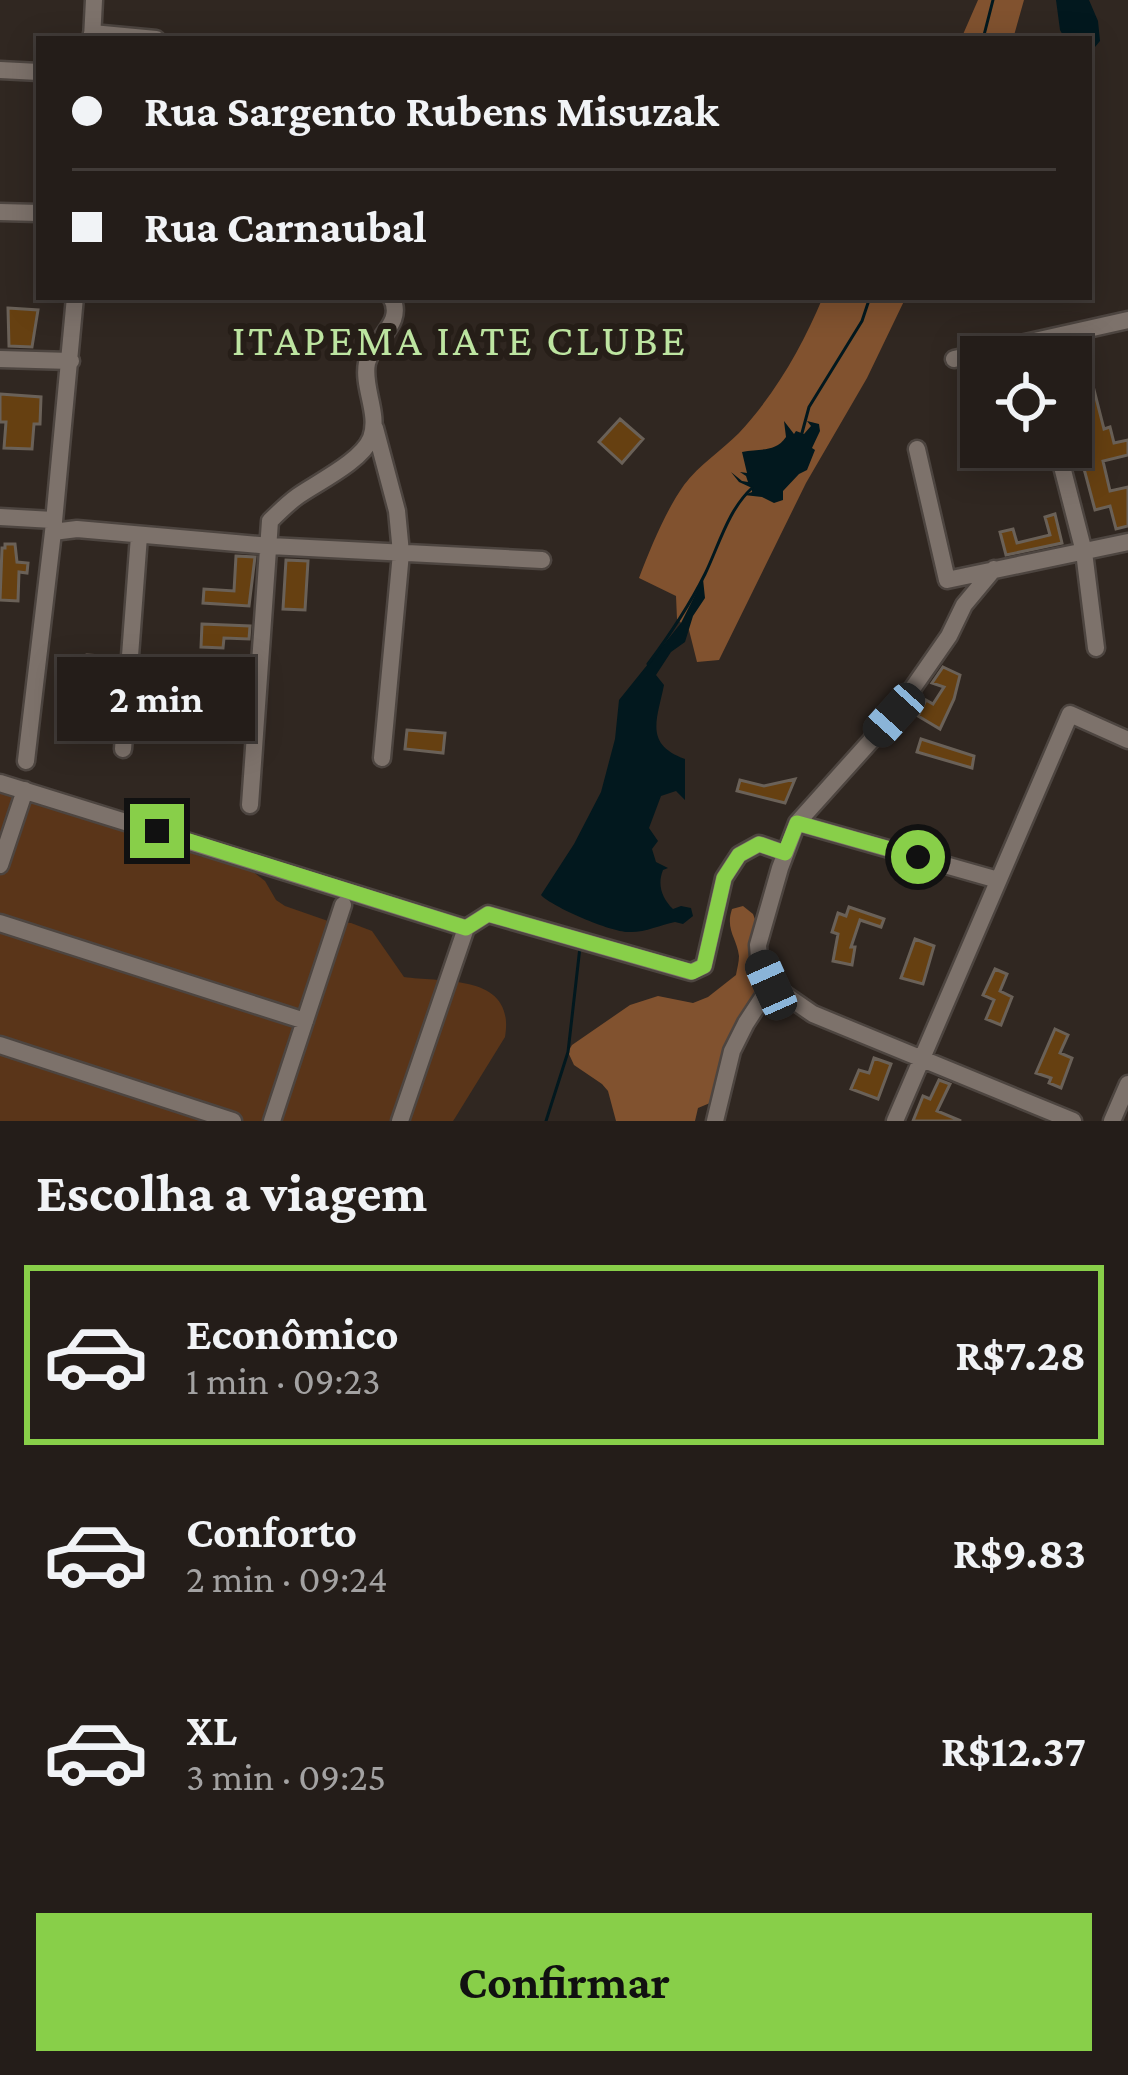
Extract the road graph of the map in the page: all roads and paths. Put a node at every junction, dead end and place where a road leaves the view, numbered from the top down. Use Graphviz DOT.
graph roads {
  1 [pos="94,0"];
  2 [pos="92,36"];
  3 [pos="0,70"];
  4 [pos="36,72"];
  5 [pos="0,212"];
  6 [pos="36,213"];
  7 [pos="75,300"];
  8 [pos="393,300"];
  9 [pos="1128,320"];
  10 [pos="1076,336"];
  11 [pos="960,358"];
  12 [pos="0,359"];
  13 [pos="954,359"];
  14 [pos="71,361"];
  15 [pos="373,421"];
  16 [pos="917,449"];
  17 [pos="1062,468"];
  18 [pos="0,517"];
  19 [pos="53,526"];
  20 [pos="139,536"];
  21 [pos="1128,542"];
  22 [pos="270,546"];
  23 [pos="1084,552"];
  24 [pos="401,553"];
  25 [pos="542,560"];
  26 [pos="994,569"];
  27 [pos="1096,648"];
  28 [pos="1128,740"];
  29 [pos="123,749"];
  30 [pos="382,758"];
  31 [pos="26,761"];
  32 [pos="0,783"];
  33 [pos="25,790"];
  34 [pos="250,805"];
  35 [pos="797,823"];
  36 [pos="785,853"];
  37 [pos="0,865"];
  38 [pos="998,880"];
  39 [pos="343,905"];
  40 [pos="0,922"];
  41 [pos="466,928"];
  42 [pos="771,985"];
  43 [pos="305,1021"];
  44 [pos="0,1046"];
  45 [pos="920,1059"];
  46 [pos="1128,1084"];
  47 [pos="232,1121"];
  48 [pos="272,1121"];
  49 [pos="400,1121"];
  50 [pos="715,1121"];
  51 [pos="895,1121"];
  52 [pos="1073,1121"];
  53 [pos="1112,1121"];
  1 -- 2 [label="street"];
  3 -- 4 [label="street"];
  5 -- 6 [label="street"];
  7 -- 14 [label="street"];
  8 -- 15 [label="street"];
  9 -- 10 [label="street"];
  11 -- 13 [label="street"];
  12 -- 14 [label="street"];
  14 -- 19 [label="street"];
  15 -- 22 [label="street"];
  15 -- 24 [label="street"];
  16 -- 26 [label="street"];
  17 -- 23 [label="street"];
  18 -- 19 [label="street"];
  19 -- 20 [label="street"];
  19 -- 31 [label="street"];
  20 -- 22 [label="street"];
  20 -- 29 [label="street"];
  21 -- 23 [label="street"];
  22 -- 24 [label="street"];
  22 -- 34 [label="street"];
  23 -- 26 [label="street"];
  23 -- 27 [label="street"];
  24 -- 25 [label="street"];
  24 -- 30 [label="street"];
  26 -- 35 [label="street"];
  28 -- 38 [label="street"];
  32 -- 33 [label="street"];
  33 -- 37 [label="street"];
  33 -- 41 [label="street"];
  35 -- 36 [label="street"];
  35 -- 38 [label="street"];
  36 -- 41 [label="street"];
  36 -- 42 [label="street"];
  38 -- 45 [label="street"];
  39 -- 43 [label="street"];
  40 -- 43 [label="street"];
  41 -- 49 [label="street"];
  42 -- 45 [label="street"];
  42 -- 50 [label="street"];
  43 -- 48 [label="street"];
  44 -- 47 [label="street"];
  45 -- 51 [label="street"];
  45 -- 52 [label="street"];
  46 -- 53 [label="street"];
}
